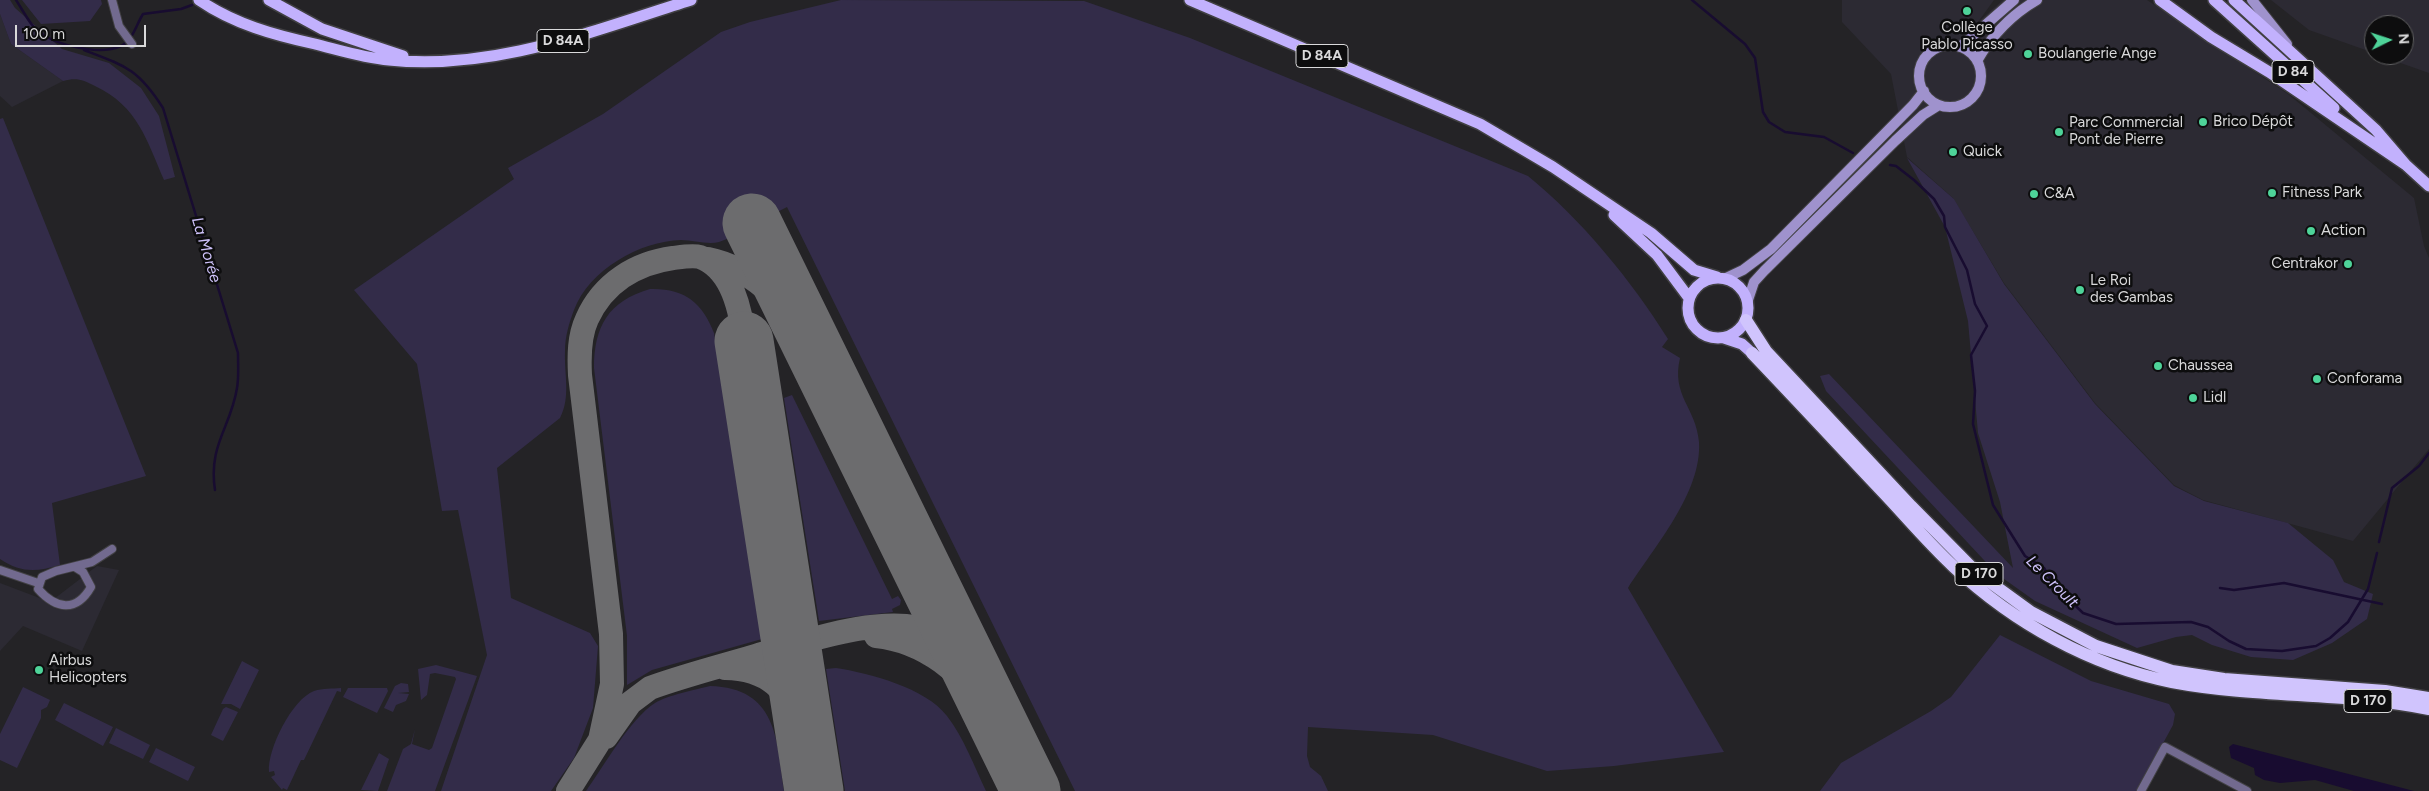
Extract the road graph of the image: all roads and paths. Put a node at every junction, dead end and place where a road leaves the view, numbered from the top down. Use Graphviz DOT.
graph roads {
  1 [pos="112,0"];
  2 [pos="199,0"];
  3 [pos="269,0"];
  4 [pos="691,0"];
  5 [pos="1190,0"];
  6 [pos="2014,0"];
  7 [pos="2037,0"];
  8 [pos="2160,0"];
  9 [pos="2214,0"];
  10 [pos="2234,0"];
  11 [pos="2252,0"];
  12 [pos="132,44"];
  13 [pos="1960,47"];
  14 [pos="432,61"];
  15 [pos="1977,61"];
  16 [pos="2302,62"];
  17 [pos="1924,91"];
  18 [pos="1939,105"];
  19 [pos="2373,142"];
  20 [pos="2406,165"];
  21 [pos="2429,186"];
  22 [pos="1591,194"];
  23 [pos="1721,278"];
  24 [pos="1690,298"];
  25 [pos="1748,300"];
  26 [pos="1746,320"];
  27 [pos="1724,338"];
  28 [pos="1752,353"];
  29 [pos="112,549"];
  30 [pos="75,567"];
  31 [pos="0,570"];
  32 [pos="38,583"];
  33 [pos="2429,698"];
  34 [pos="2429,710"];
  35 [pos="2141,791"];
  36 [pos="2248,791"];
  1 -- 12 [label="street"];
  2 -- 14 [label="main road, D 84A"];
  3 -- 14 [label="main road, D 84A"];
  4 -- 14 [label="main road, D 84A"];
  5 -- 22 [label="main road, D 84A"];
  6 -- 13 [label="main road"];
  7 -- 15 [label="main road"];
  8 -- 19 [label="main road"];
  9 -- 19 [label="main road, D 84"];
  10 -- 16 [label="main road, D 84"];
  11 -- 16 [label="main road"];
  13 -- 15 [label="main road"];
  13 -- 17 [label="main road"];
  15 -- 18 [label="main road"];
  16 -- 20 [label="main road, D 84"];
  17 -- 18 [label="main road"];
  17 -- 23 [label="main road"];
  18 -- 25 [label="main road"];
  19 -- 20 [label="main road, D 84"];
  20 -- 21 [label="main road, D 84"];
  22 -- 23 [label="main road, D 84A"];
  22 -- 24 [label="main road, D 84A"];
  23 -- 24 [label="main road"];
  23 -- 25 [label="main road"];
  24 -- 27 [label="main road"];
  25 -- 26 [label="main road"];
  26 -- 27 [label="main road"];
  26 -- 33 [label="highway, D 170"];
  27 -- 28 [label="main road, D 170"];
  28 -- 34 [label="highway, D 170"];
  29 -- 30 [label="street"];
  30 -- 32 [label="street"];
  30 -- 32 [label="street"];
  31 -- 32 [label="street"];
  35 -- 36 [label="street"];
}
